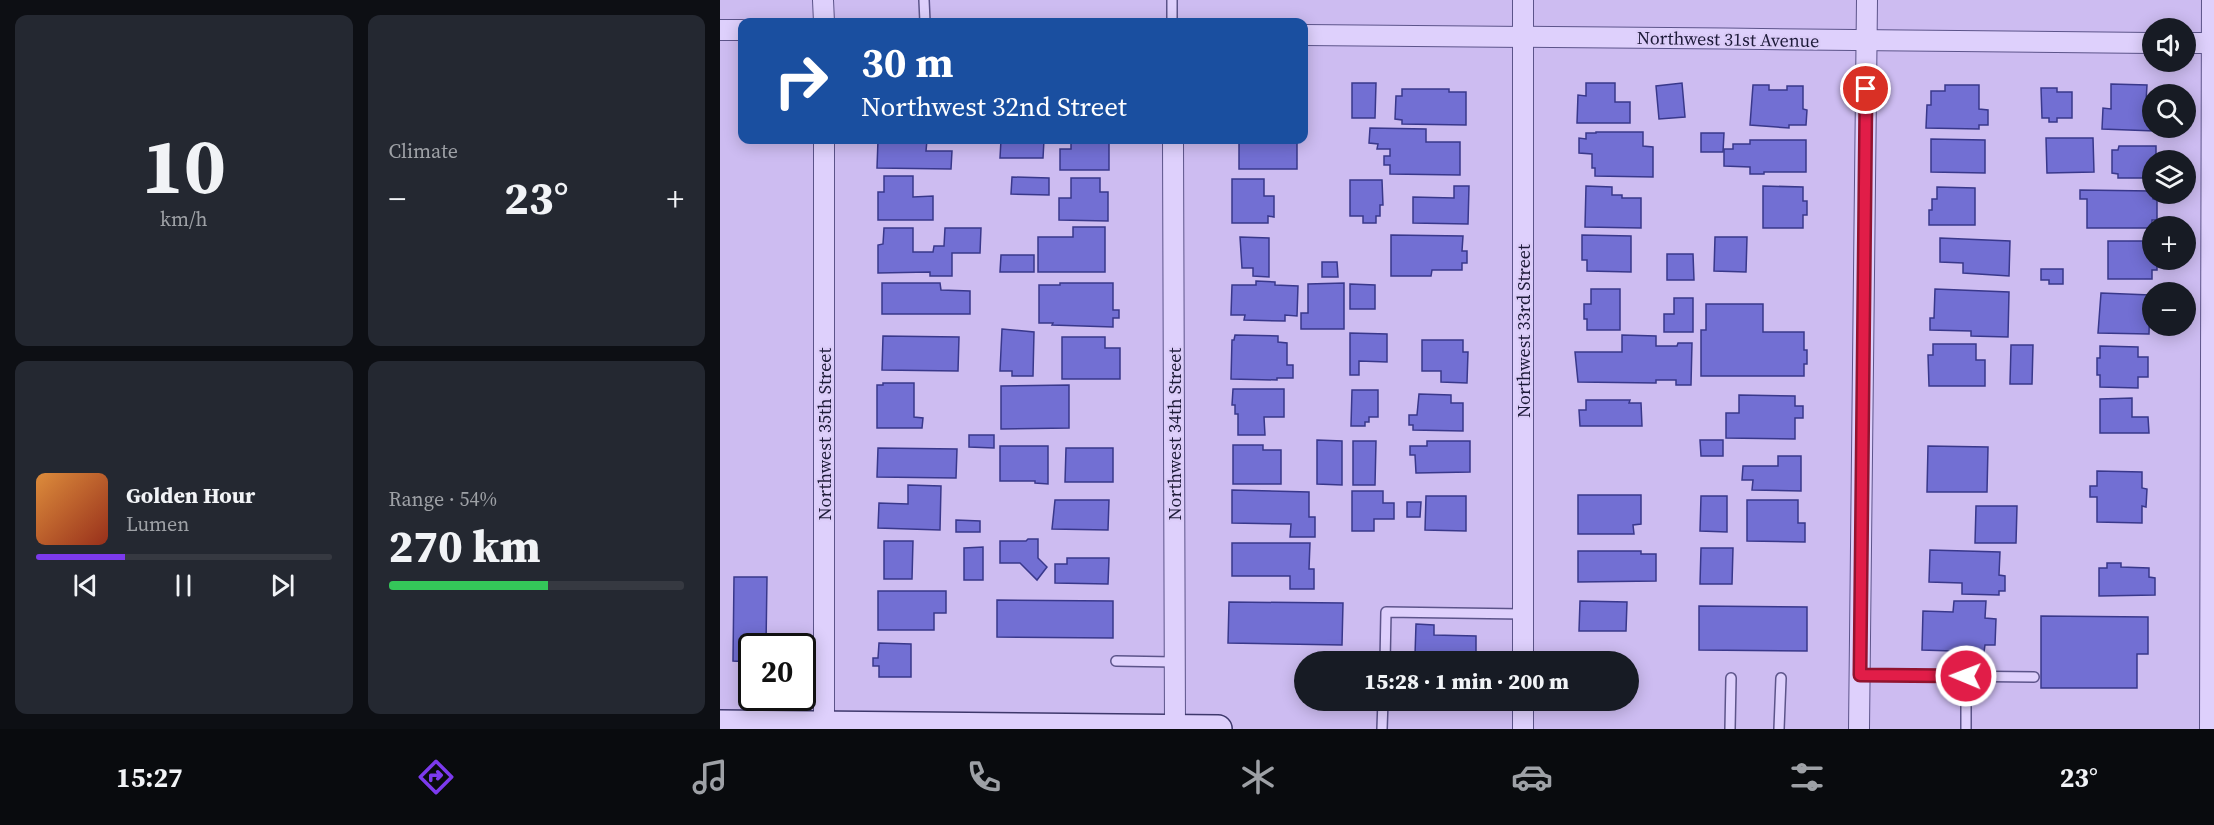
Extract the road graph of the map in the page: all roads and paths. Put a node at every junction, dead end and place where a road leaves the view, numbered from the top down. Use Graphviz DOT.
graph roads {
  1 [pos="823,0"];
  2 [pos="924,0"];
  3 [pos="1172,0"];
  4 [pos="1523,0"];
  5 [pos="1867,0"];
  6 [pos="2212,0"];
  7 [pos="824,18"];
  8 [pos="925,18"];
  9 [pos="1172,18"];
  10 [pos="720,30"];
  11 [pos="738,30"];
  12 [pos="1308,35"];
  13 [pos="1523,35"];
  14 [pos="1867,42"];
  15 [pos="2142,43"];
  16 [pos="2196,43"];
  17 [pos="2213,43"];
  18 [pos="824,144"];
  19 [pos="1173,144"];
  20 [pos="1522,614"];
  21 [pos="1385,651"];
  22 [pos="1522,651"];
  23 [pos="1116,661"];
  24 [pos="1174,662"];
  25 [pos="1860,675"];
  26 [pos="1966,676"];
  27 [pos="2034,677"];
  28 [pos="1731,678"];
  29 [pos="1781,678"];
  30 [pos="1383,711"];
  31 [pos="1522,711"];
  32 [pos="720,724"];
  33 [pos="824,727"];
  34 [pos="1175,729"];
  35 [pos="1218,729"];
  36 [pos="1383,729"];
  37 [pos="1522,729"];
  38 [pos="1730,729"];
  39 [pos="1779,729"];
  40 [pos="1860,729"];
  41 [pos="1966,729"];
  42 [pos="2210,729"];
  1 -- 7 [label="street"];
  2 -- 8 [label="lane"];
  3 -- 9 [label="lane"];
  4 -- 13 [label="street, Northwest 33rd Street"];
  5 -- 14 [label="street"];
  6 -- 17 [label="street"];
  10 -- 11 [label="street"];
  12 -- 13 [label="street, Northwest 31st Avenue"];
  13 -- 14 [label="street, Northwest 31st Avenue"];
  13 -- 20 [label="street, Northwest 33rd Street"];
  14 -- 15 [label="street, Northwest 31st Avenue"];
  14 -- 25 [label="street"];
  16 -- 17 [label="street"];
  17 -- 42 [label="street"];
  18 -- 33 [label="street, Northwest 35th Street"];
  19 -- 24 [label="street, Northwest 34th Street"];
  20 -- 21 [label="lane"];
  20 -- 22 [label="street, Northwest 33rd Street"];
  23 -- 24 [label="lane"];
  24 -- 34 [label="street, Northwest 34th Street"];
  25 -- 26 [label="lane"];
  25 -- 40 [label="street"];
  26 -- 27 [label="lane"];
  26 -- 41 [label="lane"];
  28 -- 38 [label="lane"];
  29 -- 39 [label="lane"];
  30 -- 36 [label="lane"];
  31 -- 37 [label="street"];
  32 -- 33 [label="main road"];
  33 -- 34 [label="main road"];
  34 -- 35 [label="main road"];
}
